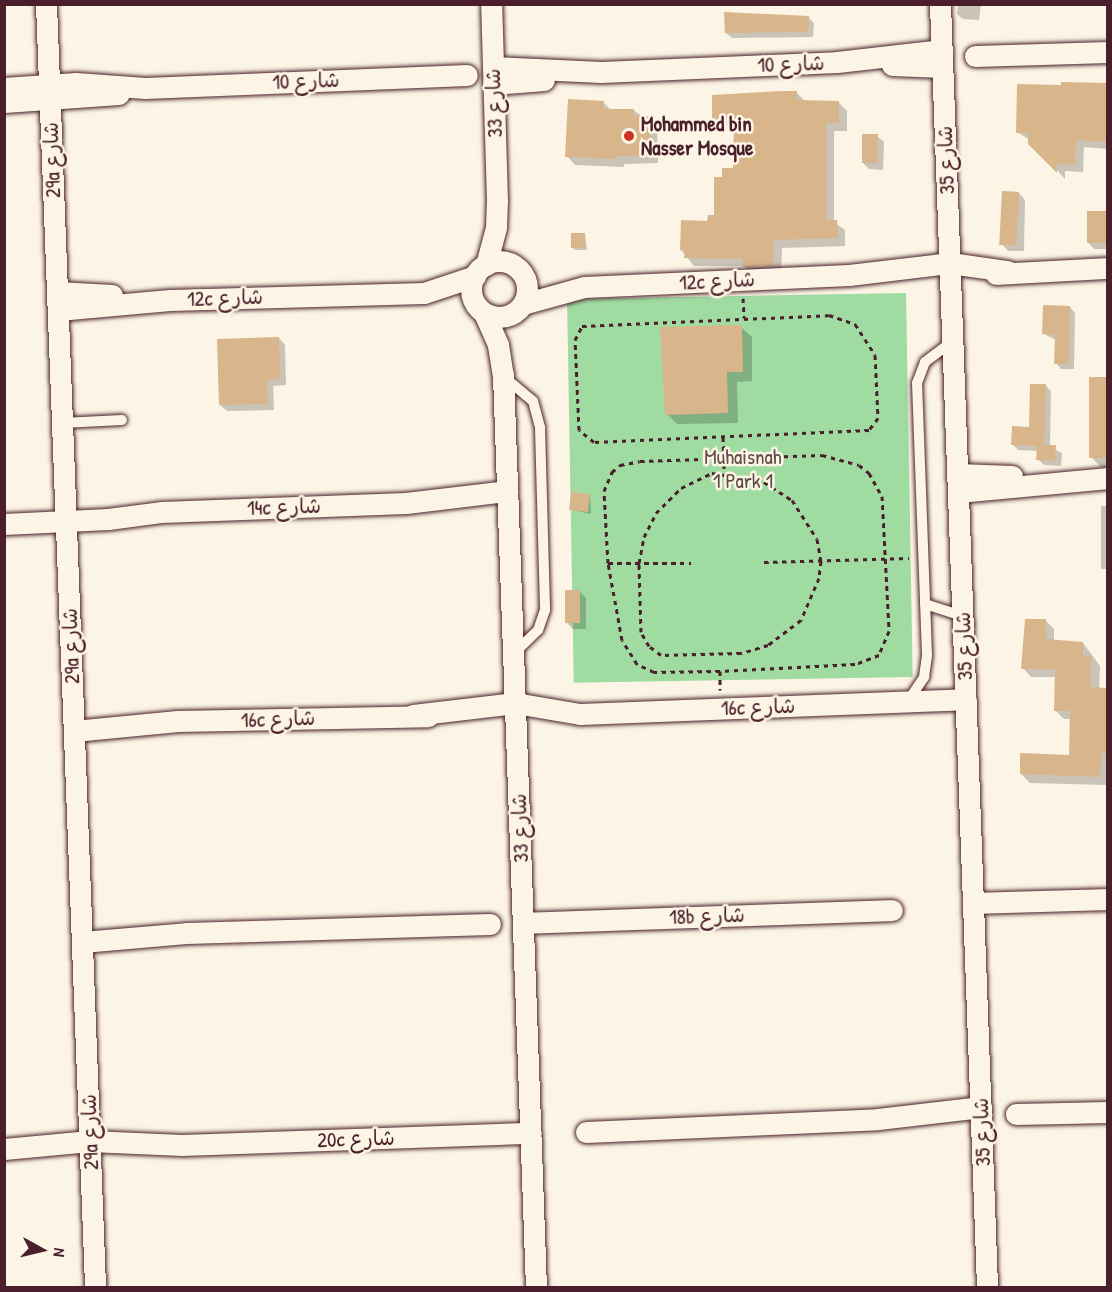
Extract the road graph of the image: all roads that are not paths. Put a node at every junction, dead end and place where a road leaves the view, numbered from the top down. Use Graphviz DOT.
graph roads {
  1 [pos="46,4"];
  2 [pos="491,4"];
  3 [pos="940,4"];
  4 [pos="1107,52"];
  5 [pos="975,56"];
  6 [pos="942,58"];
  7 [pos="466,75"];
  8 [pos="493,75"];
  9 [pos="4,88"];
  10 [pos="49,92"];
  11 [pos="4,102"];
  12 [pos="497,201"];
  13 [pos="1107,268"];
  14 [pos="480,270"];
  15 [pos="518,270"];
  16 [pos="950,271"];
  17 [pos="584,287"];
  18 [pos="424,292"];
  19 [pos="58,301"];
  20 [pos="520,308"];
  21 [pos="481,310"];
  22 [pos="952,342"];
  23 [pos="502,372"];
  24 [pos="122,420"];
  25 [pos="63,423"];
  26 [pos="1107,478"];
  27 [pos="958,483"];
  28 [pos="507,499"];
  29 [pos="4,514"];
  30 [pos="66,514"];
  31 [pos="4,524"];
  32 [pos="925,604"];
  33 [pos="963,616"];
  34 [pos="513,655"];
  35 [pos="966,699"];
  36 [pos="907,701"];
  37 [pos="515,711"];
  38 [pos="74,723"];
  39 [pos="1107,899"];
  40 [pos="973,903"];
  41 [pos="892,910"];
  42 [pos="523,923"];
  43 [pos="490,924"];
  44 [pos="82,934"];
  45 [pos="1107,1112"];
  46 [pos="1016,1114"];
  47 [pos="981,1115"];
  48 [pos="586,1132"];
  49 [pos="531,1133"];
  50 [pos="90,1148"];
  51 [pos="4,1149"];
  52 [pos="4,1157"];
  53 [pos="95,1287"];
  54 [pos="536,1287"];
  55 [pos="987,1287"];
  1 -- 10 [label="street, 29a شارع"];
  2 -- 8 [label="street, شارع 33"];
  3 -- 6 [label="street, شارع 35"];
  4 -- 5 [label="street"];
  6 -- 8 [label="street, شارع 10"];
  6 -- 16 [label="street, شارع 35"];
  7 -- 10 [label="street, شارع 10"];
  8 -- 12 [label="street, شارع 33"];
  9 -- 10 [label="street, شارع 10"];
  10 -- 11 [label="street, شارع 10"];
  10 -- 19 [label="street, 29a شارع"];
  12 -- 14 [label="street, شارع 33"];
  12 -- 15 [label="street, شارع 33"];
  13 -- 16 [label="street, 12c شارع"];
  14 -- 15 [label="street"];
  14 -- 18 [label="street, 12c شارع"];
  14 -- 21 [label="street"];
  15 -- 17 [label="street, 12c شارع"];
  15 -- 20 [label="street"];
  16 -- 17 [label="street, 12c شارع"];
  16 -- 22 [label="street, شارع 35"];
  17 -- 20 [label="street, 12c شارع"];
  18 -- 19 [label="street, 12c شارع"];
  18 -- 21 [label="street, 12c شارع"];
  19 -- 25 [label="street, 29a شارع"];
  20 -- 21 [label="street"];
  20 -- 23 [label="street, شارع 33"];
  21 -- 23 [label="street, شارع 33"];
  22 -- 27 [label="street, شارع 35"];
  22 -- 32 [label="lane"];
  23 -- 28 [label="street, شارع 33"];
  23 -- 34 [label="lane"];
  24 -- 25 [label="lane"];
  25 -- 30 [label="street, 29a شارع"];
  26 -- 27 [label="street"];
  27 -- 33 [label="street, شارع 35"];
  28 -- 30 [label="street, 14c شارع"];
  28 -- 34 [label="street, شارع 33"];
  29 -- 30 [label="street, 14c شارع"];
  30 -- 31 [label="street, 14c شارع"];
  30 -- 38 [label="street, 29a شارع"];
  32 -- 33 [label="lane"];
  32 -- 36 [label="lane"];
  33 -- 35 [label="street, شارع 35"];
  34 -- 37 [label="street, شارع 33"];
  35 -- 36 [label="street, 16c شارع"];
  35 -- 40 [label="street, شارع 35"];
  36 -- 37 [label="street, 16c شارع"];
  37 -- 38 [label="street, 16c شارع"];
  37 -- 42 [label="street, شارع 33"];
  38 -- 44 [label="street, 29a شارع"];
  39 -- 40 [label="street"];
  40 -- 47 [label="street, شارع 35"];
  41 -- 42 [label="street, 18b شارع"];
  42 -- 49 [label="street, شارع 33"];
  43 -- 44 [label="street"];
  44 -- 50 [label="street, 29a شارع"];
  45 -- 46 [label="street"];
  47 -- 48 [label="street"];
  47 -- 55 [label="street, شارع 35"];
  49 -- 50 [label="street, 20c شارع"];
  49 -- 54 [label="street, شارع 33"];
  50 -- 51 [label="street, 20c شارع"];
  50 -- 52 [label="street, 20c شارع"];
  50 -- 53 [label="street, 29a شارع"];
}
